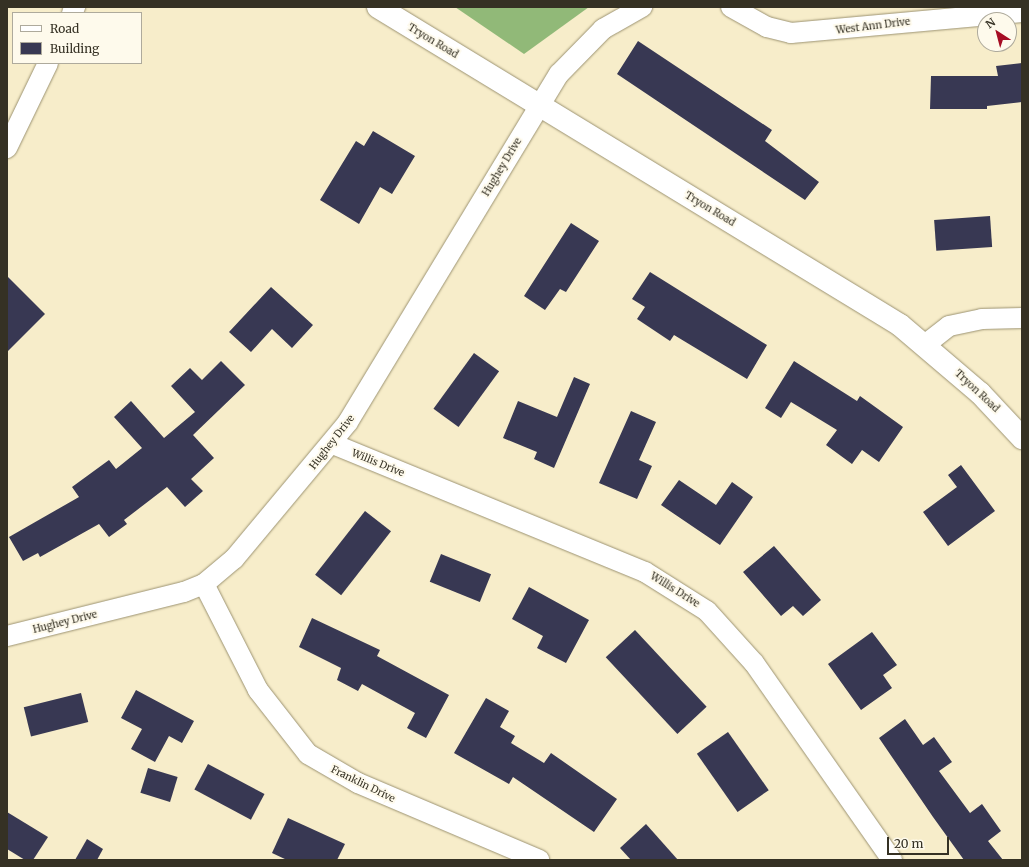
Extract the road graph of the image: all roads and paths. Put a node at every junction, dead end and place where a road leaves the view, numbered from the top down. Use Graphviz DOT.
graph roads {
  1 [pos="378,7"];
  2 [pos="642,7"];
  3 [pos="731,7"];
  4 [pos="1022,12"];
  5 [pos="48,64"];
  6 [pos="539,105"];
  7 [pos="7,148"];
  8 [pos="1022,318"];
  9 [pos="926,344"];
  10 [pos="1022,438"];
  11 [pos="333,444"];
  12 [pos="204,584"];
  13 [pos="7,636"];
  14 [pos="538,860"];
  15 [pos="892,860"];
  1 -- 6 [label="street, Tryon Road"];
  2 -- 6 [label="street"];
  3 -- 4 [label="street, West Ann Drive"];
  5 -- 7 [label="street"];
  6 -- 9 [label="street, Tryon Road"];
  6 -- 11 [label="street, Hughey Drive"];
  8 -- 9 [label="street"];
  9 -- 10 [label="street, Tryon Road"];
  11 -- 12 [label="street, Hughey Drive"];
  11 -- 15 [label="street, Willis Drive"];
  12 -- 13 [label="street, Hughey Drive"];
  12 -- 14 [label="street, Franklin Drive"];
}
